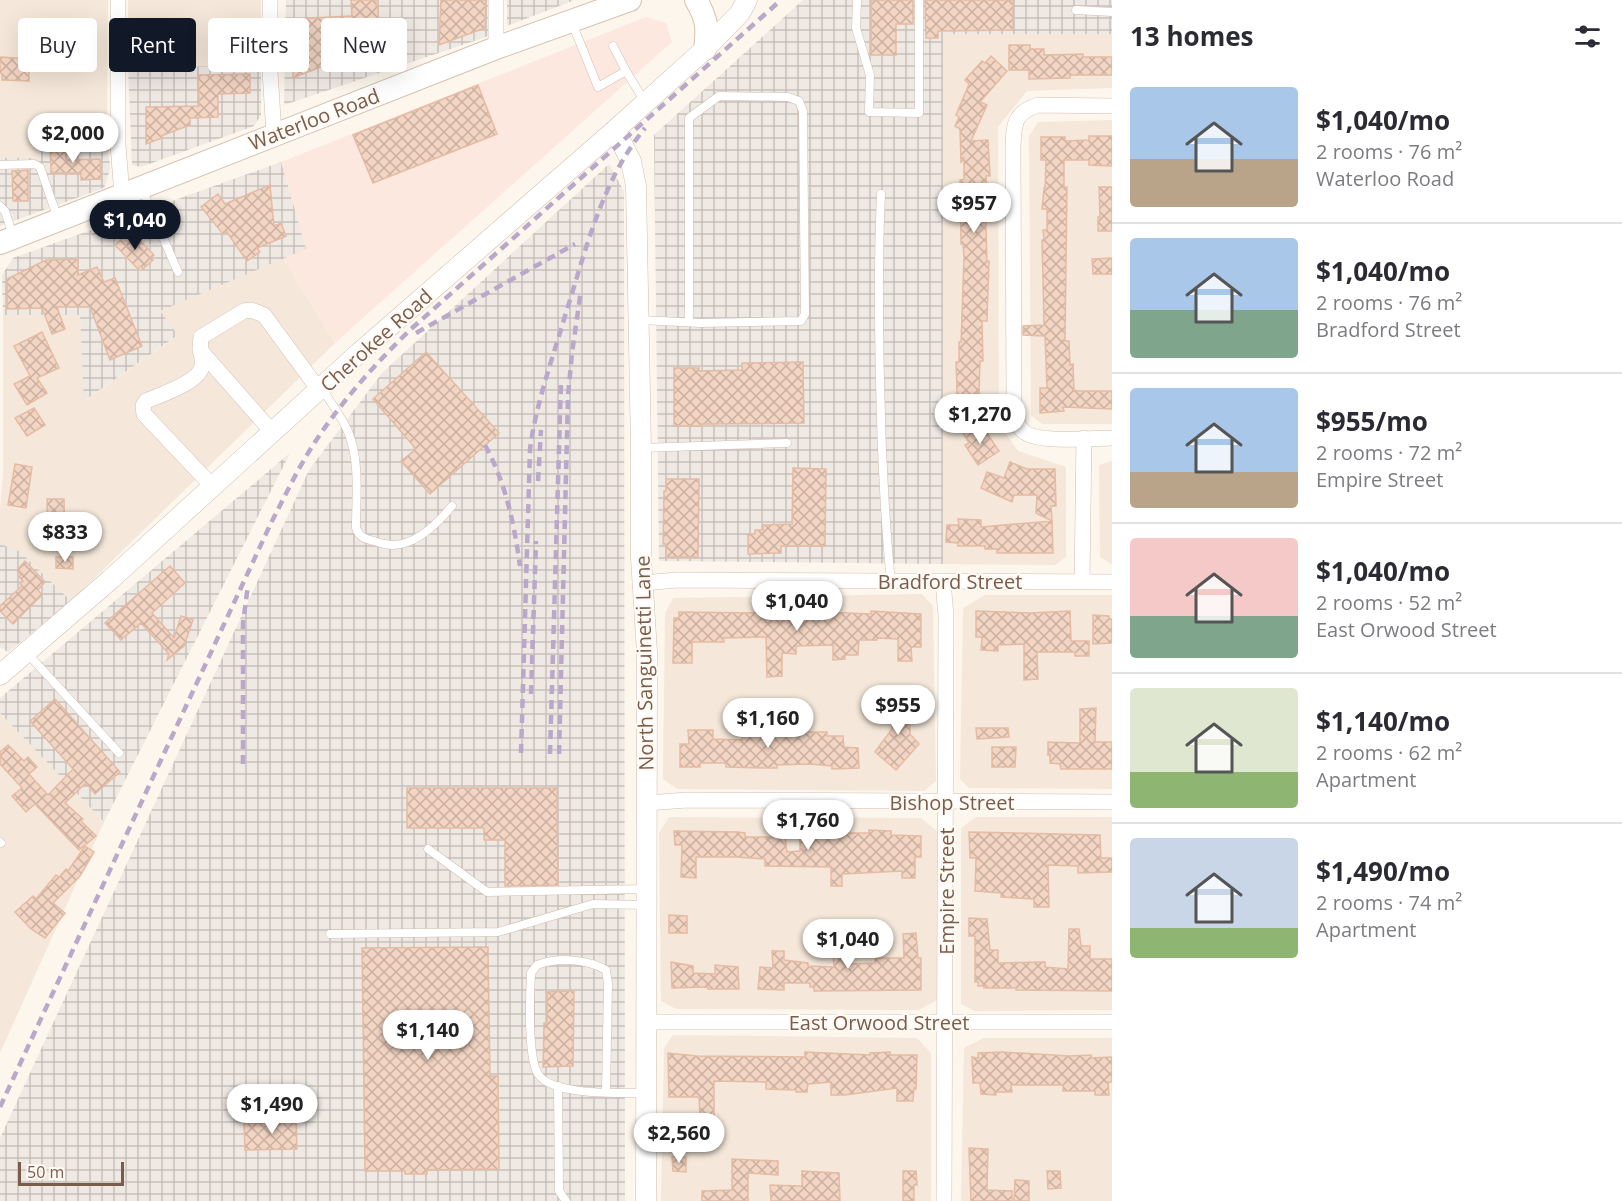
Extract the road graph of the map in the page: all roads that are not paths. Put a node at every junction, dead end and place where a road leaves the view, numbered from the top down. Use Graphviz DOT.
graph roads {
  1 [pos="118,0"];
  2 [pos="270,0"];
  3 [pos="496,0"];
  4 [pos="630,0"];
  5 [pos="696,0"];
  6 [pos="747,0"];
  7 [pos="857,0"];
  8 [pos="919,0"];
  9 [pos="1076,10"];
  10 [pos="1112,12"];
  11 [pos="571,22"];
  12 [pos="613,46"];
  13 [pos="496,48"];
  14 [pos="705,49"];
  15 [pos="626,71"];
  16 [pos="645,103"];
  17 [pos="1112,106"];
  18 [pos="615,130"];
  19 [pos="273,135"];
  20 [pos="0,165"];
  21 [pos="132,191"];
  22 [pos="882,194"];
  23 [pos="0,206"];
  24 [pos="58,220"];
  25 [pos="7,240"];
  26 [pos="177,272"];
  27 [pos="638,320"];
  28 [pos="689,322"];
  29 [pos="200,350"];
  30 [pos="320,389"];
  31 [pos="273,433"];
  32 [pos="1084,438"];
  33 [pos="1112,438"];
  34 [pos="788,443"];
  35 [pos="641,448"];
  36 [pos="213,487"];
  37 [pos="452,506"];
  38 [pos="891,581"];
  39 [pos="944,581"];
  40 [pos="1082,582"];
  41 [pos="1112,582"];
  42 [pos="643,583"];
  43 [pos="27,653"];
  44 [pos="0,675"];
  45 [pos="118,753"];
  46 [pos="647,802"];
  47 [pos="946,802"];
  48 [pos="1112,802"];
  49 [pos="428,849"];
  50 [pos="647,897"];
  51 [pos="330,934"];
  52 [pos="646,1022"];
  53 [pos="945,1022"];
  54 [pos="1112,1022"];
  55 [pos="558,1086"];
  56 [pos="606,1092"];
  57 [pos="646,1093"];
  58 [pos="566,1201"];
  59 [pos="646,1201"];
  60 [pos="944,1201"];
  1 -- 21 [label="street"];
  2 -- 19 [label="street"];
  3 -- 13 [label="street"];
  4 -- 11 [label="main road, Waterloo Road"];
  5 -- 14 [label="main road"];
  6 -- 14 [label="street, Cherokee Road"];
  7 -- 8 [label="lane"];
  9 -- 10 [label="lane"];
  11 -- 13 [label="main road, Waterloo Road"];
  11 -- 15 [label="lane"];
  12 -- 15 [label="lane"];
  13 -- 19 [label="main road, Waterloo Road"];
  14 -- 16 [label="street, Cherokee Road"];
  15 -- 16 [label="lane"];
  16 -- 18 [label="street, Cherokee Road"];
  17 -- 32 [label="street"];
  18 -- 27 [label="street, North Sanguinetti Lane"];
  18 -- 30 [label="street, Cherokee Road"];
  19 -- 21 [label="main road, Waterloo Road"];
  20 -- 24 [label="lane"];
  21 -- 24 [label="main road, Waterloo Road"];
  21 -- 26 [label="lane"];
  22 -- 38 [label="lane"];
  23 -- 25 [label="lane"];
  24 -- 25 [label="main road, Waterloo Road"];
  27 -- 28 [label="lane"];
  27 -- 35 [label="street, North Sanguinetti Lane"];
  28 -- 28 [label="lane"];
  29 -- 30 [label="street"];
  29 -- 31 [label="street"];
  29 -- 36 [label="street"];
  30 -- 31 [label="street, Cherokee Road"];
  30 -- 37 [label="lane"];
  31 -- 36 [label="street, Cherokee Road"];
  32 -- 33 [label="street"];
  32 -- 40 [label="street"];
  34 -- 35 [label="lane"];
  35 -- 42 [label="street, North Sanguinetti Lane"];
  36 -- 43 [label="street, Cherokee Road"];
  38 -- 39 [label="street, Bradford Street"];
  38 -- 42 [label="street, Bradford Street"];
  39 -- 40 [label="street, Bradford Street"];
  39 -- 47 [label="street, Empire Street"];
  40 -- 41 [label="street, Bradford Street"];
  42 -- 46 [label="street, North Sanguinetti Lane"];
  43 -- 44 [label="street, Cherokee Road"];
  43 -- 45 [label="lane"];
  46 -- 47 [label="street, Bishop Street"];
  46 -- 50 [label="street, North Sanguinetti Lane"];
  47 -- 48 [label="street, Bishop Street"];
  47 -- 53 [label="street, Empire Street"];
  49 -- 50 [label="lane"];
  50 -- 51 [label="lane"];
  50 -- 52 [label="street, North Sanguinetti Lane"];
  52 -- 53 [label="street, East Orwood Street"];
  52 -- 57 [label="street, North Sanguinetti Lane"];
  53 -- 54 [label="street, East Orwood Street"];
  53 -- 60 [label="street, Empire Street"];
  55 -- 56 [label="lane"];
  55 -- 56 [label="lane"];
  55 -- 58 [label="lane"];
  56 -- 57 [label="lane"];
  57 -- 59 [label="street, North Sanguinetti Lane"];
}
